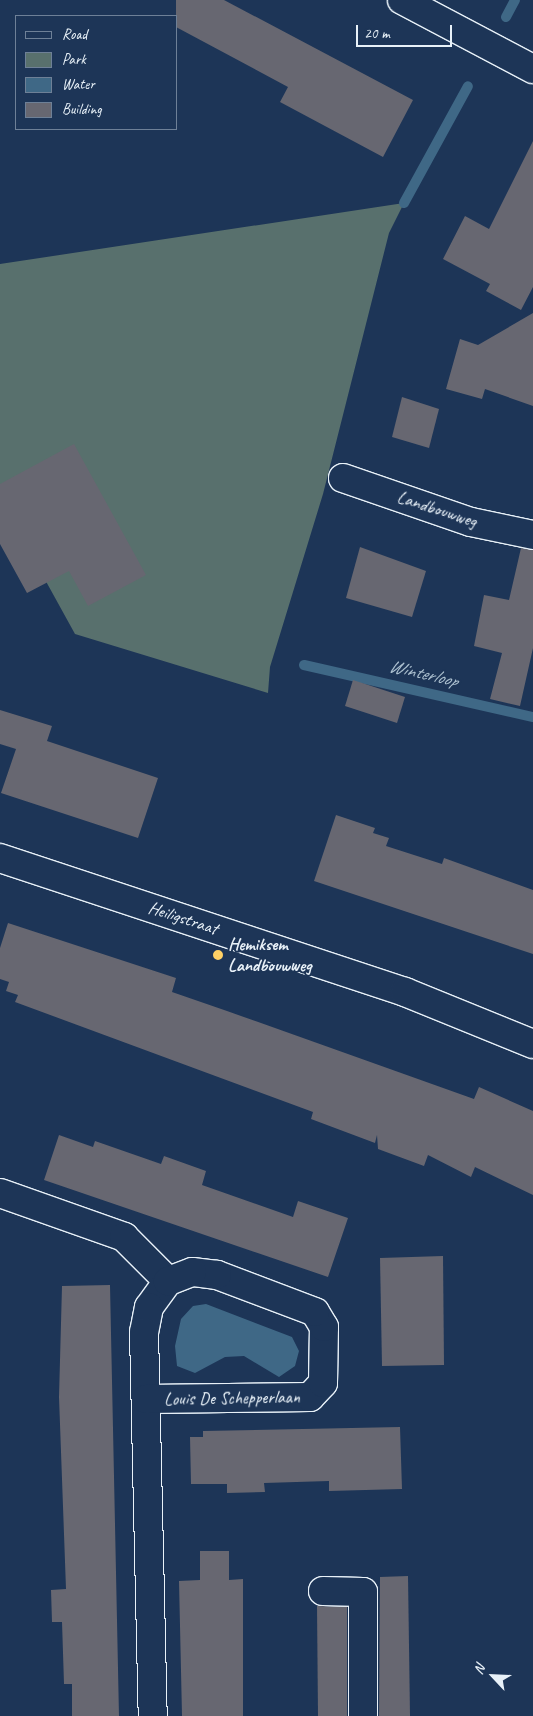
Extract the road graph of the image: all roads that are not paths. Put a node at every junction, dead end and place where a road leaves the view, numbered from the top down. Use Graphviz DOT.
graph roads {
  1 [pos="402,0"];
  2 [pos="533,69"];
  3 [pos="343,478"];
  4 [pos="533,535"];
  5 [pos="0,858"];
  6 [pos="533,1044"];
  7 [pos="0,1193"];
  8 [pos="168,1281"];
  9 [pos="146,1399"];
  10 [pos="323,1591"];
  11 [pos="153,1716"];
  12 [pos="363,1716"];
  1 -- 2 [label="street"];
  3 -- 4 [label="street, Landbouwweg"];
  5 -- 6 [label="street, Heiligstraat"];
  7 -- 8 [label="street"];
  8 -- 9 [label="street, Louis De Schepperlaan"];
  8 -- 9 [label="street, Louis De Schepperlaan"];
  9 -- 11 [label="street, Louis De Schepperlaan"];
  10 -- 12 [label="street"];
}
